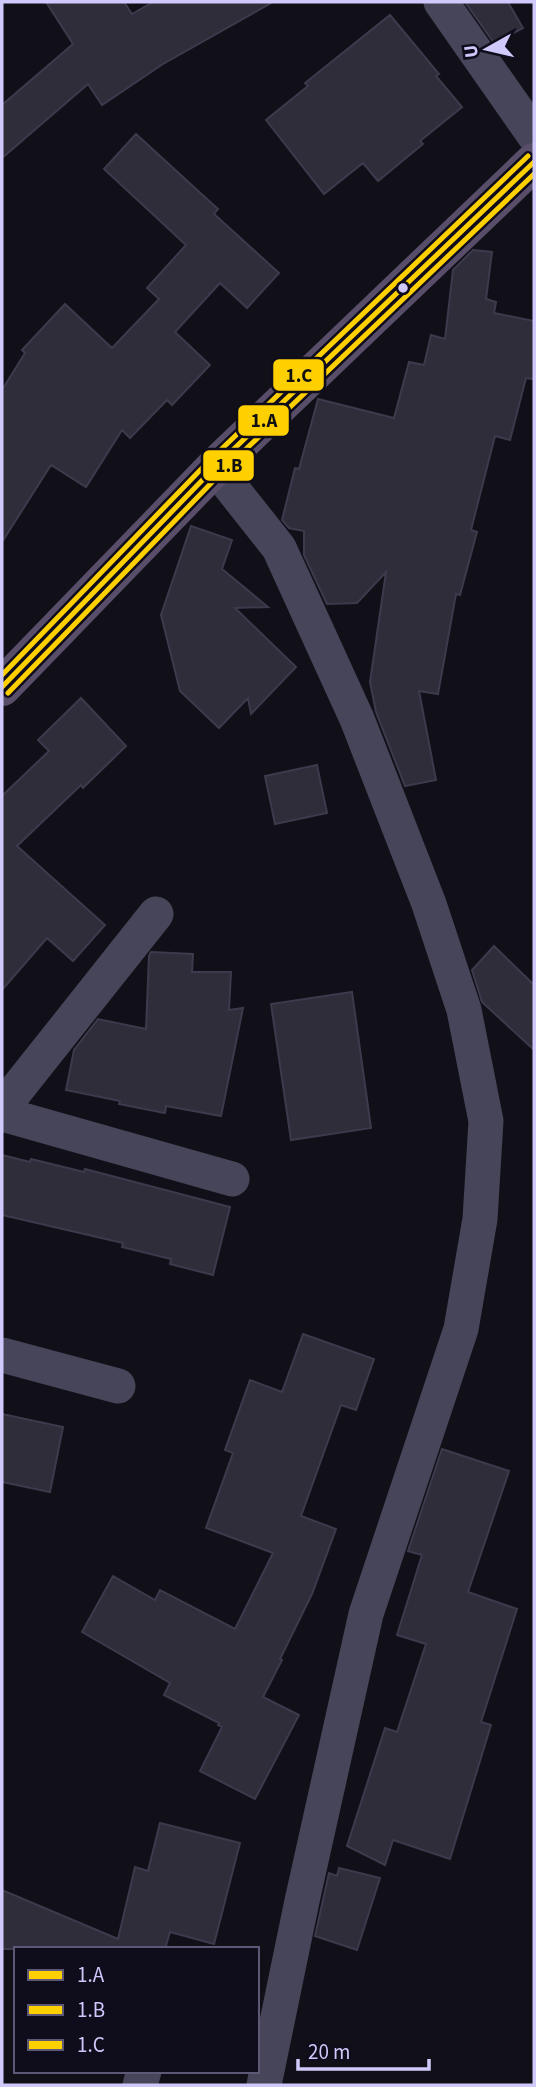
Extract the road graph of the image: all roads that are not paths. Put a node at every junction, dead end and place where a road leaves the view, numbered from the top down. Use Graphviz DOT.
graph roads {
  1 [pos="441,2"];
  2 [pos="534,135"];
  3 [pos="534,162"];
  4 [pos="215,467"];
  5 [pos="2,687"];
  6 [pos="156,914"];
  7 [pos="2,1108"];
  8 [pos="2,1114"];
  9 [pos="232,1179"];
  10 [pos="2,1355"];
  11 [pos="118,1386"];
  12 [pos="264,2085"];
  1 -- 2 [label="street"];
  3 -- 4 [label="main road"];
  4 -- 5 [label="main road"];
  4 -- 12 [label="street"];
  6 -- 7 [label="street"];
  8 -- 9 [label="street"];
  10 -- 11 [label="street"];
}
